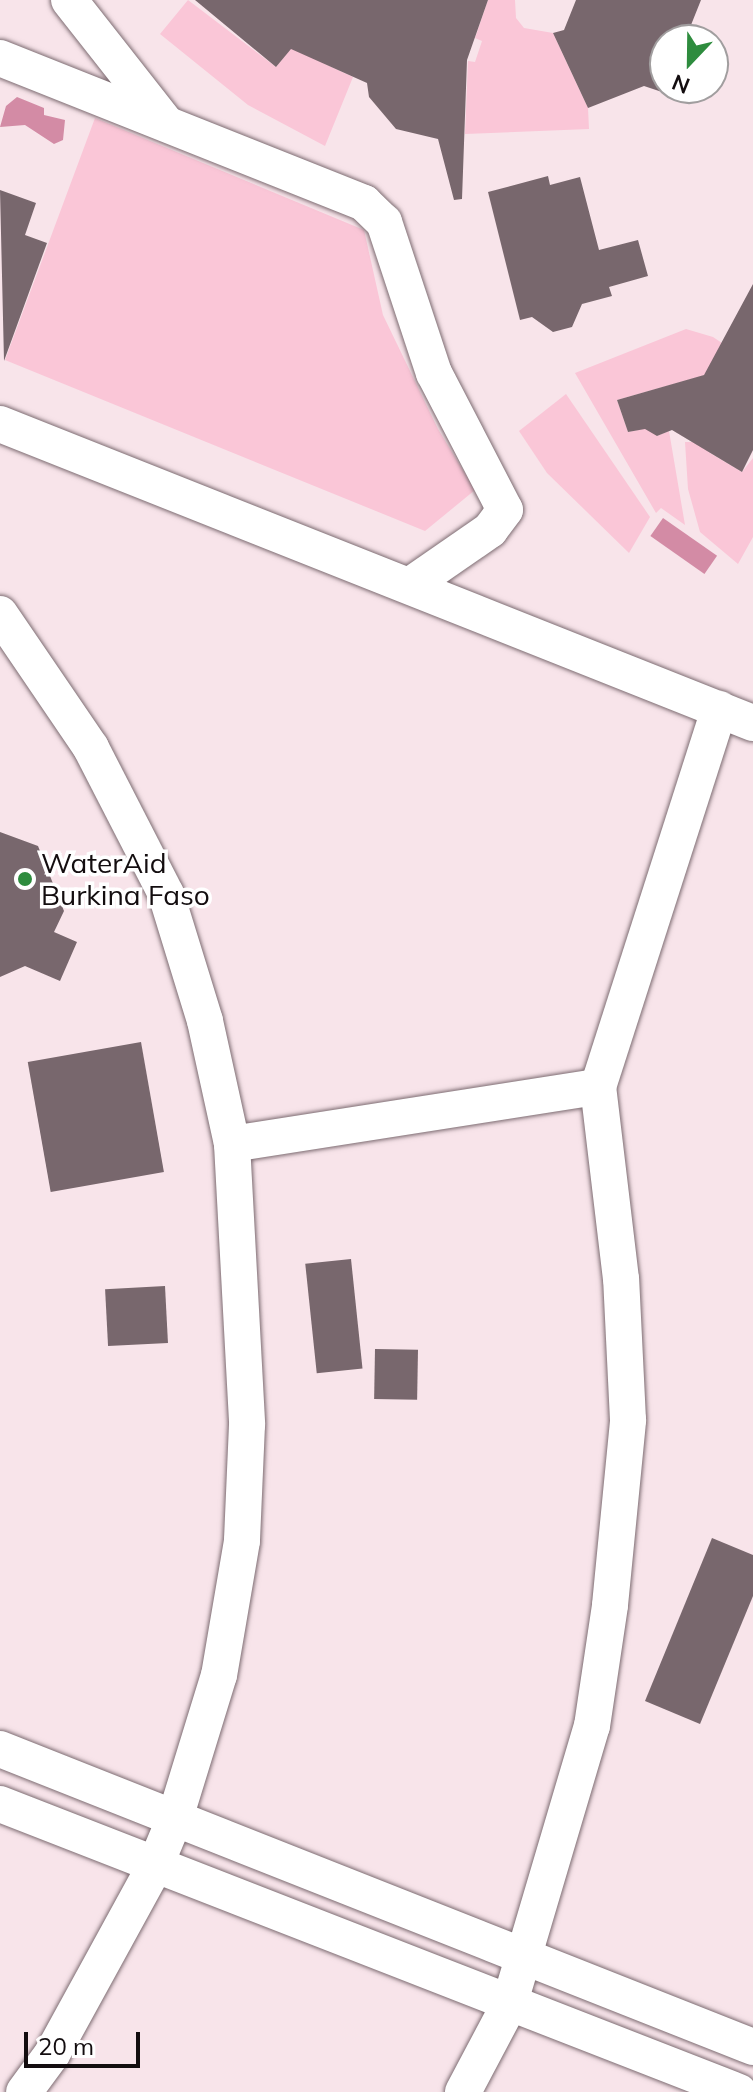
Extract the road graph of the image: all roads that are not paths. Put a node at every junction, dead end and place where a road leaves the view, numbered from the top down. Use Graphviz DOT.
graph roads {
  1 [pos="69,0"];
  2 [pos="0,58"];
  3 [pos="166,123"];
  4 [pos="0,424"];
  5 [pos="409,586"];
  6 [pos="0,614"];
  7 [pos="719,709"];
  8 [pos="753,723"];
  9 [pos="598,1087"];
  10 [pos="232,1144"];
  11 [pos="0,1749"];
  12 [pos="0,1804"];
  13 [pos="175,1818"];
  14 [pos="155,1866"];
  15 [pos="524,1955"];
  16 [pos="509,2005"];
  17 [pos="753,2047"];
  18 [pos="24,2092"];
  19 [pos="463,2092"];
  20 [pos="739,2092"];
  1 -- 3 [label="street"];
  2 -- 3 [label="street"];
  3 -- 5 [label="street"];
  4 -- 5 [label="street"];
  5 -- 7 [label="street"];
  6 -- 10 [label="street"];
  7 -- 8 [label="street"];
  7 -- 9 [label="street"];
  9 -- 10 [label="street"];
  9 -- 15 [label="street"];
  10 -- 13 [label="street"];
  11 -- 13 [label="street"];
  12 -- 14 [label="street"];
  13 -- 14 [label="street"];
  13 -- 15 [label="street"];
  14 -- 16 [label="street"];
  14 -- 18 [label="street"];
  15 -- 16 [label="street"];
  15 -- 17 [label="street"];
  16 -- 19 [label="street"];
  16 -- 20 [label="street"];
}
